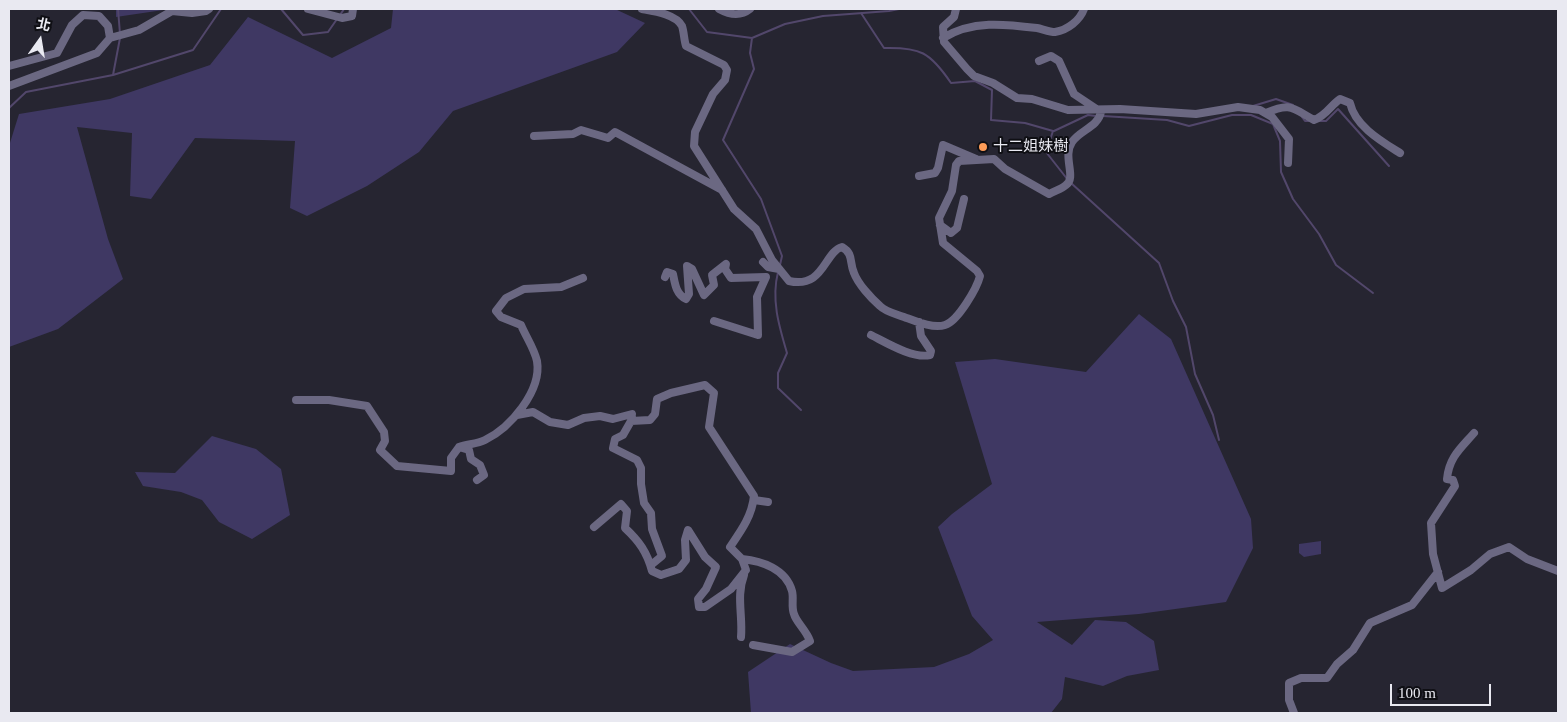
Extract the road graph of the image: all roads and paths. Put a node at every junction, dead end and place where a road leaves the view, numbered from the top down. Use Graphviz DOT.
graph roads {
  1 [pos="208,9"];
  2 [pos="308,9"];
  3 [pos="354,9"];
  4 [pos="642,9"];
  5 [pos="719,9"];
  6 [pos="750,9"];
  7 [pos="956,9"];
  8 [pos="1084,9"];
  9 [pos="110,38"];
  10 [pos="943,38"];
  11 [pos="1039,61"];
  12 [pos="9,66"];
  13 [pos="9,86"];
  14 [pos="1098,109"];
  15 [pos="1266,114"];
  16 [pos="534,136"];
  17 [pos="1400,153"];
  18 [pos="978,160"];
  19 [pos="1288,163"];
  20 [pos="919,176"];
  21 [pos="723,191"];
  22 [pos="964,199"];
  23 [pos="940,225"];
  24 [pos="764,262"];
  25 [pos="779,269"];
  26 [pos="665,276"];
  27 [pos="766,277"];
  28 [pos="583,278"];
  29 [pos="714,321"];
  30 [pos="918,322"];
  31 [pos="871,335"];
  32 [pos="296,400"];
  33 [pos="517,415"];
  34 [pos="631,421"];
  35 [pos="1474,433"];
  36 [pos="458,447"];
  37 [pos="477,480"];
  38 [pos="754,500"];
  39 [pos="768,502"];
  40 [pos="594,527"];
  41 [pos="742,559"];
  42 [pos="651,565"];
  43 [pos="746,570"];
  44 [pos="1558,571"];
  45 [pos="1438,572"];
  46 [pos="742,637"];
  47 [pos="753,645"];
  48 [pos="1294,713"];
  1 -- 9 [label="street"];
  2 -- 3 [label="street"];
  4 -- 21 [label="street"];
  5 -- 6 [label="street"];
  7 -- 10 [label="street"];
  8 -- 10 [label="street"];
  9 -- 12 [label="street"];
  9 -- 13 [label="street"];
  10 -- 14 [label="street"];
  11 -- 14 [label="street"];
  14 -- 15 [label="street"];
  14 -- 18 [label="street"];
  15 -- 17 [label="street"];
  15 -- 19 [label="street"];
  16 -- 21 [label="street"];
  18 -- 20 [label="street"];
  18 -- 23 [label="street"];
  21 -- 25 [label="street"];
  22 -- 23 [label="street"];
  23 -- 30 [label="street"];
  24 -- 25 [label="street"];
  25 -- 27 [label="street"];
  25 -- 30 [label="street"];
  26 -- 27 [label="street"];
  27 -- 29 [label="street"];
  28 -- 33 [label="street"];
  30 -- 31 [label="street"];
  32 -- 36 [label="street"];
  33 -- 34 [label="street"];
  33 -- 36 [label="street"];
  34 -- 38 [label="street"];
  34 -- 42 [label="street"];
  35 -- 45 [label="street"];
  36 -- 37 [label="street"];
  38 -- 39 [label="street"];
  38 -- 41 [label="street"];
  40 -- 42 [label="street"];
  41 -- 43 [label="street"];
  41 -- 47 [label="street"];
  42 -- 43 [label="street"];
  43 -- 46 [label="street"];
  44 -- 45 [label="street"];
  45 -- 48 [label="street"];
}
